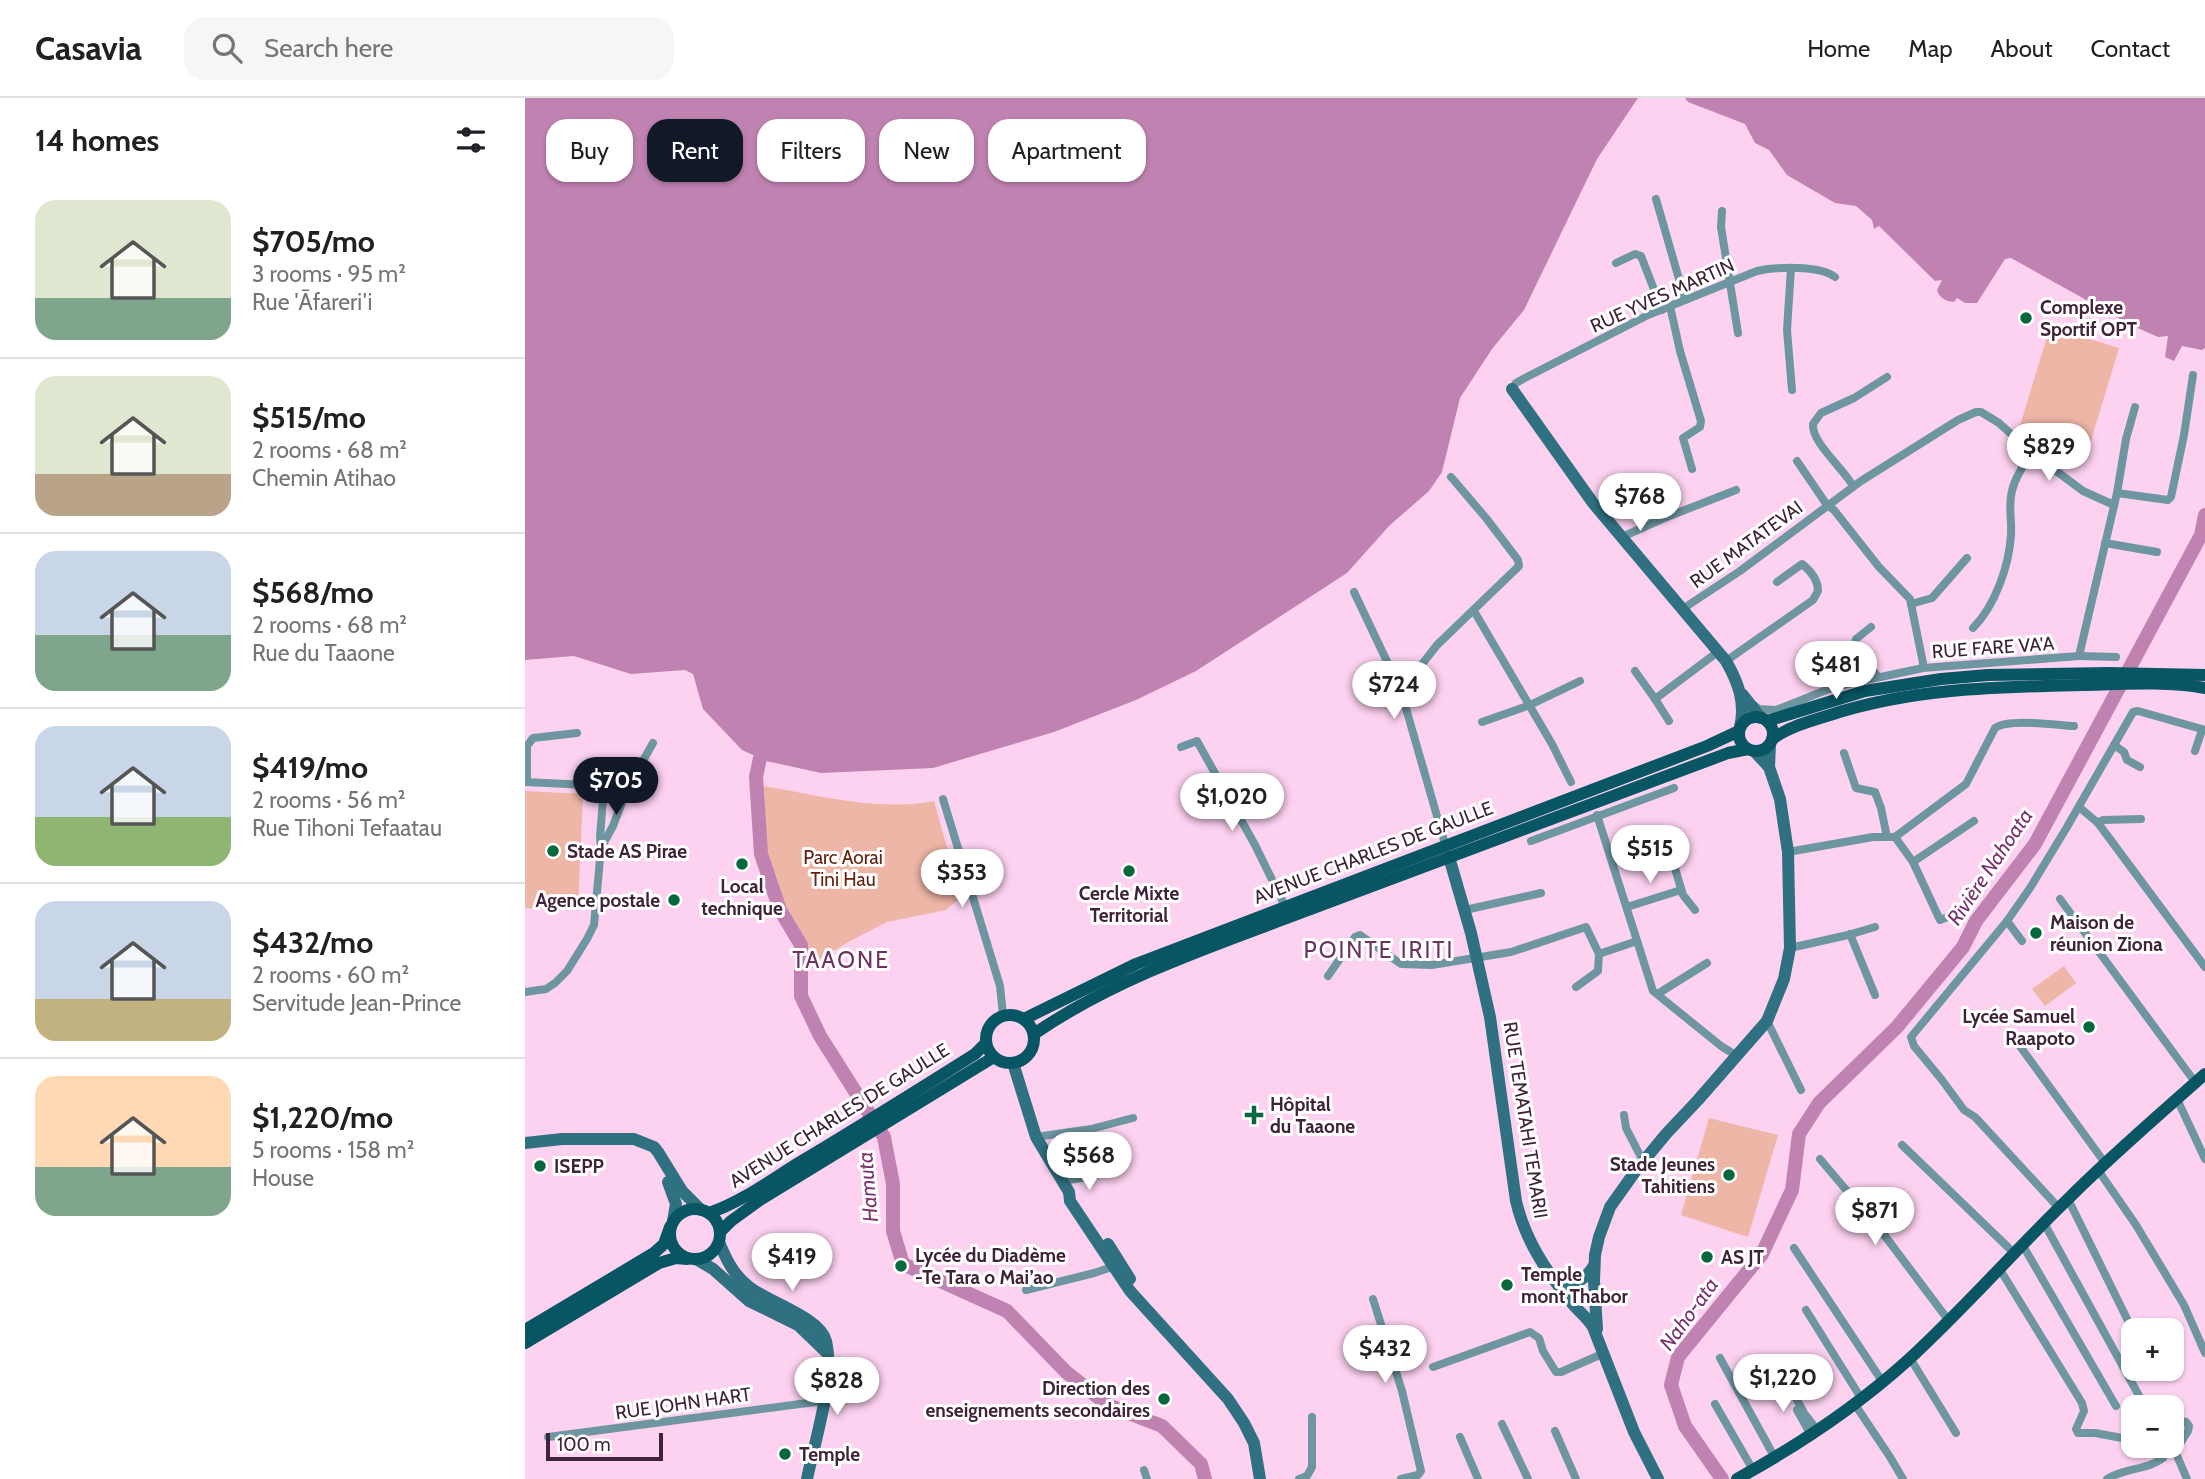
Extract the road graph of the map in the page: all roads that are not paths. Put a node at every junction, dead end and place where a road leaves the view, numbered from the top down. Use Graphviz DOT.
graph roads {
  1 [pos="1656,199"];
  2 [pos="1722,211"];
  3 [pos="1616,262"];
  4 [pos="1791,268"];
  5 [pos="1835,276"];
  6 [pos="1730,282"];
  7 [pos="1685,300"];
  8 [pos="1666,308"];
  9 [pos="1738,332"];
  10 [pos="2193,375"];
  11 [pos="1887,377"];
  12 [pos="1511,389"];
  13 [pos="1791,390"];
  14 [pos="2135,408"];
  15 [pos="2032,453"];
  16 [pos="1797,461"];
  17 [pos="1692,469"];
  18 [pos="1451,477"];
  19 [pos="1853,486"];
  20 [pos="1736,490"];
  21 [pos="2117,493"];
  22 [pos="1827,505"];
  23 [pos="2114,505"];
  24 [pos="1622,537"];
  25 [pos="2105,544"];
  26 [pos="2157,552"];
  27 [pos="1968,558"];
  28 [pos="1776,582"];
  29 [pos="1354,592"];
  30 [pos="1911,604"];
  31 [pos="1684,608"];
  32 [pos="1474,611"];
  33 [pos="1871,627"];
  34 [pos="1973,628"];
  35 [pos="1722,656"];
  36 [pos="2079,656"];
  37 [pos="2116,657"];
  38 [pos="1923,663"];
  39 [pos="1635,671"];
  40 [pos="2205,675"];
  41 [pos="1878,677"];
  42 [pos="2140,678"];
  43 [pos="2107,679"];
  44 [pos="1580,681"];
  45 [pos="2205,688"];
  46 [pos="1401,691"];
  47 [pos="1740,692"];
  48 [pos="1655,699"];
  49 [pos="1530,705"];
  50 [pos="1750,705"];
  51 [pos="1764,720"];
  52 [pos="1669,721"];
  53 [pos="1482,722"];
  54 [pos="2074,726"];
  55 [pos="1740,729"];
  56 [pos="2203,730"];
  57 [pos="577,733"];
  58 [pos="1771,741"];
  59 [pos="653,743"];
  60 [pos="2114,745"];
  61 [pos="1181,747"];
  62 [pos="1751,750"];
  63 [pos="2195,751"];
  64 [pos="1844,753"];
  65 [pos="2140,767"];
  66 [pos="1769,768"];
  67 [pos="526,782"];
  68 [pos="1571,782"];
  69 [pos="604,786"];
  70 [pos="629,787"];
  71 [pos="1674,788"];
  72 [pos="943,799"];
  73 [pos="2079,807"];
  74 [pos="1597,815"];
  75 [pos="2141,819"];
  76 [pos="1974,821"];
  77 [pos="2098,823"];
  78 [pos="1891,837"];
  79 [pos="1531,841"];
  80 [pos="601,848"];
  81 [pos="1447,851"];
  82 [pos="1788,852"];
  83 [pos="1913,862"];
  84 [pos="1674,865"];
  85 [pos="1681,890"];
  86 [pos="1541,893"];
  87 [pos="2060,899"];
  88 [pos="1285,906"];
  89 [pos="1627,907"];
  90 [pos="1465,910"];
  91 [pos="1695,910"];
  92 [pos="1966,910"];
  93 [pos="2007,921"];
  94 [pos="1875,926"];
  95 [pos="1850,934"];
  96 [pos="1637,941"];
  97 [pos="2022,941"];
  98 [pos="1790,948"];
  99 [pos="1599,954"];
  100 [pos="1478,959"];
  101 [pos="1707,963"];
  102 [pos="2205,967"];
  103 [pos="1328,976"];
  104 [pos="1576,987"];
  105 [pos="525,992"];
  106 [pos="1659,993"];
  107 [pos="1875,995"];
  108 [pos="1003,1015"];
  109 [pos="1024,1019"];
  110 [pos="1767,1021"];
  111 [pos="1034,1034"];
  112 [pos="2011,1034"];
  113 [pos="986,1043"];
  114 [pos="1737,1056"];
  115 [pos="994,1057"];
  116 [pos="1013,1063"];
  117 [pos="2200,1078"];
  118 [pos="1801,1090"];
  119 [pos="2177,1099"];
  120 [pos="1624,1115"];
  121 [pos="1133,1118"];
  122 [pos="880,1119"];
  123 [pos="864,1129"];
  124 [pos="1036,1138"];
  125 [pos="525,1143"];
  126 [pos="645,1143"];
  127 [pos="1902,1145"];
  128 [pos="1820,1159"];
  129 [pos="2205,1159"];
  130 [pos="1643,1161"];
  131 [pos="2102,1166"];
  132 [pos="1101,1170"];
  133 [pos="1065,1187"];
  134 [pos="2063,1203"];
  135 [pos="705,1211"];
  136 [pos="2043,1223"];
  137 [pos="671,1224"];
  138 [pos="719,1237"];
  139 [pos="1794,1248"];
  140 [pos="2018,1249"];
  141 [pos="692,1259"];
  142 [pos="1117,1265"];
  143 [pos="1594,1266"];
  144 [pos="2000,1268"];
  145 [pos="1555,1279"];
  146 [pos="1026,1290"];
  147 [pos="1373,1300"];
  148 [pos="1806,1310"];
  149 [pos="2126,1318"];
  150 [pos="1589,1320"];
  151 [pos="1949,1321"];
  152 [pos="525,1330"];
  153 [pos="1597,1340"];
  154 [pos="525,1343"];
  155 [pos="827,1353"];
  156 [pos="2205,1353"];
  157 [pos="1602,1354"];
  158 [pos="1720,1358"];
  159 [pos="1910,1358"];
  160 [pos="1433,1367"];
  161 [pos="1782,1378"];
  162 [pos="1882,1381"];
  163 [pos="2139,1395"];
  164 [pos="823,1401"];
  165 [pos="1857,1401"];
  166 [pos="1715,1404"];
  167 [pos="2116,1406"];
  168 [pos="1312,1417"];
  169 [pos="2184,1422"];
  170 [pos="1502,1424"];
  171 [pos="1555,1431"];
  172 [pos="1814,1432"];
  173 [pos="1956,1433"];
  174 [pos="548,1437"];
  175 [pos="1460,1437"];
  176 [pos="2184,1437"];
  177 [pos="2121,1438"];
  178 [pos="1775,1458"];
  179 [pos="2163,1458"];
  180 [pos="2178,1458"];
  181 [pos="1753,1470"];
  182 [pos="807,1479"];
  183 [pos="1259,1479"];
  184 [pos="1299,1479"];
  185 [pos="1401,1479"];
  186 [pos="1478,1479"];
  187 [pos="1528,1479"];
  188 [pos="1576,1479"];
  189 [pos="1658,1479"];
  190 [pos="1737,1479"];
  191 [pos="1903,1479"];
  192 [pos="2107,1479"];
  193 [pos="2187,1479"];
  1 -- 7 [label="street"];
  2 -- 6 [label="street"];
  3 -- 8 [label="street"];
  4 -- 5 [label="street, RUE YVES MARTIN"];
  4 -- 6 [label="street, RUE YVES MARTIN"];
  4 -- 13 [label="street"];
  6 -- 7 [label="street, RUE YVES MARTIN"];
  6 -- 9 [label="street"];
  7 -- 8 [label="street, RUE YVES MARTIN"];
  8 -- 12 [label="street, RUE YVES MARTIN"];
  8 -- 17 [label="street"];
  10 -- 21 [label="street"];
  11 -- 19 [label="street"];
  12 -- 24 [label="main road"];
  14 -- 21 [label="street, RUE FARE VA'A"];
  15 -- 19 [label="street, RUE MATATEVAI"];
  15 -- 23 [label="street, RUE MATATEVAI"];
  15 -- 34 [label="street"];
  16 -- 22 [label="street, RUE MATATEVAI"];
  18 -- 32 [label="street"];
  19 -- 22 [label="street, RUE MATATEVAI"];
  20 -- 24 [label="street"];
  21 -- 23 [label="street, RUE FARE VA'A"];
  22 -- 30 [label="street"];
  22 -- 31 [label="street, RUE MATATEVAI"];
  23 -- 25 [label="street, RUE FARE VA'A"];
  24 -- 31 [label="main road"];
  25 -- 26 [label="street"];
  25 -- 36 [label="street, RUE FARE VA'A"];
  27 -- 30 [label="street"];
  28 -- 35 [label="street"];
  29 -- 46 [label="street, RUE TEMATAHI TEMARII"];
  30 -- 38 [label="street"];
  31 -- 35 [label="main road"];
  32 -- 46 [label="street"];
  32 -- 49 [label="street"];
  33 -- 41 [label="street"];
  35 -- 47 [label="main road"];
  35 -- 48 [label="street"];
  36 -- 37 [label="street"];
  36 -- 41 [label="street, RUE FARE VA'A"];
  39 -- 48 [label="street"];
  40 -- 42 [label="main road"];
  41 -- 50 [label="street, RUE FARE VA'A"];
  42 -- 43 [label="main road"];
  42 -- 45 [label="main road"];
  43 -- 51 [label="main road"];
  43 -- 58 [label="main road"];
  44 -- 49 [label="street"];
  46 -- 81 [label="street, RUE TEMATAHI TEMARII"];
  47 -- 50 [label="main road"];
  47 -- 55 [label="main road"];
  48 -- 52 [label="street"];
  49 -- 53 [label="street"];
  49 -- 68 [label="street"];
  50 -- 51 [label="main road"];
  51 -- 55 [label="main road"];
  51 -- 58 [label="main road"];
  54 -- 78 [label="street"];
  55 -- 62 [label="main road"];
  55 -- 81 [label="main road, AVENUE CHARLES DE GAULLE"];
  56 -- 60 [label="street"];
  56 -- 63 [label="street"];
  57 -- 67 [label="street"];
  58 -- 62 [label="main road"];
  58 -- 66 [label="main road"];
  59 -- 70 [label="street"];
  60 -- 65 [label="street"];
  60 -- 73 [label="street"];
  61 -- 88 [label="street"];
  62 -- 66 [label="main road"];
  62 -- 81 [label="main road, AVENUE CHARLES DE GAULLE"];
  64 -- 78 [label="street"];
  66 -- 82 [label="main road"];
  67 -- 69 [label="street"];
  69 -- 70 [label="street"];
  69 -- 80 [label="street"];
  70 -- 80 [label="street"];
  71 -- 74 [label="street"];
  72 -- 108 [label="street"];
  73 -- 77 [label="street"];
  73 -- 93 [label="street"];
  74 -- 79 [label="street"];
  74 -- 89 [label="street"];
  75 -- 77 [label="street"];
  76 -- 83 [label="street"];
  77 -- 102 [label="street"];
  78 -- 82 [label="street"];
  78 -- 83 [label="street"];
  80 -- 105 [label="street"];
  81 -- 88 [label="main road, AVENUE CHARLES DE GAULLE"];
  81 -- 90 [label="main road, RUE TEMATAHI TEMARII"];
  81 -- 111 [label="main road, AVENUE CHARLES DE GAULLE"];
  82 -- 98 [label="main road"];
  83 -- 92 [label="street"];
  84 -- 85 [label="street"];
  85 -- 89 [label="street"];
  85 -- 91 [label="street"];
  86 -- 90 [label="street"];
  87 -- 117 [label="street"];
  88 -- 109 [label="main road, AVENUE CHARLES DE GAULLE"];
  89 -- 96 [label="street"];
  90 -- 100 [label="main road, RUE TEMATAHI TEMARII"];
  93 -- 97 [label="street"];
  93 -- 134 [label="street"];
  94 -- 95 [label="street"];
  95 -- 98 [label="street"];
  95 -- 107 [label="street"];
  96 -- 99 [label="street"];
  96 -- 106 [label="street"];
  98 -- 110 [label="main road"];
  99 -- 100 [label="street"];
  99 -- 104 [label="street"];
  100 -- 103 [label="street"];
  100 -- 145 [label="main road, RUE TEMATAHI TEMARII"];
  101 -- 106 [label="street"];
  106 -- 114 [label="street"];
  108 -- 109 [label="main road"];
  108 -- 113 [label="main road, AVENUE CHARLES DE GAULLE"];
  109 -- 111 [label="main road"];
  110 -- 114 [label="main road"];
  110 -- 118 [label="street"];
  111 -- 116 [label="main road, AVENUE CHARLES DE GAULLE"];
  112 -- 131 [label="street"];
  113 -- 115 [label="main road"];
  113 -- 122 [label="main road, AVENUE CHARLES DE GAULLE"];
  114 -- 130 [label="main road"];
  115 -- 116 [label="main road"];
  115 -- 122 [label="main road, AVENUE CHARLES DE GAULLE"];
  116 -- 124 [label="main road"];
  117 -- 119 [label="main road"];
  119 -- 129 [label="street"];
  119 -- 131 [label="main road"];
  120 -- 130 [label="street"];
  121 -- 124 [label="street"];
  122 -- 123 [label="main road, AVENUE CHARLES DE GAULLE"];
  123 -- 135 [label="main road, AVENUE CHARLES DE GAULLE"];
  123 -- 138 [label="main road, AVENUE CHARLES DE GAULLE"];
  124 -- 133 [label="main road"];
  125 -- 126 [label="main road"];
  126 -- 135 [label="main road"];
  126 -- 137 [label="main road"];
  127 -- 140 [label="street"];
  128 -- 151 [label="street"];
  130 -- 143 [label="main road"];
  131 -- 134 [label="main road"];
  131 -- 156 [label="street"];
  132 -- 133 [label="street"];
  133 -- 142 [label="main road"];
  134 -- 136 [label="main road"];
  134 -- 149 [label="street"];
  135 -- 137 [label="main road"];
  135 -- 138 [label="main road"];
  136 -- 140 [label="main road"];
  136 -- 163 [label="street"];
  137 -- 141 [label="main road"];
  137 -- 152 [label="main road"];
  138 -- 141 [label="main road"];
  138 -- 155 [label="main road"];
  139 -- 162 [label="street"];
  140 -- 144 [label="main road"];
  140 -- 167 [label="street"];
  141 -- 154 [label="main road"];
  141 -- 155 [label="main road"];
  142 -- 146 [label="street"];
  142 -- 183 [label="main road"];
  143 -- 145 [label="main road"];
  143 -- 150 [label="main road"];
  143 -- 153 [label="main road"];
  144 -- 151 [label="main road"];
  144 -- 177 [label="street"];
  145 -- 150 [label="main road, RUE TEMATAHI TEMARII"];
  147 -- 185 [label="street"];
  148 -- 165 [label="street"];
  150 -- 153 [label="main road, RUE TEMATAHI TEMARII"];
  151 -- 159 [label="main road"];
  153 -- 157 [label="main road, RUE TEMATAHI TEMARII"];
  155 -- 164 [label="main road"];
  157 -- 160 [label="street"];
  157 -- 189 [label="main road, RUE TEMATAHI TEMARII"];
  158 -- 178 [label="street"];
  159 -- 162 [label="main road"];
  159 -- 173 [label="street"];
  161 -- 172 [label="street"];
  162 -- 165 [label="main road"];
  164 -- 174 [label="street, RUE JOHN HART"];
  164 -- 182 [label="main road"];
  165 -- 172 [label="main road"];
  165 -- 191 [label="street"];
  166 -- 181 [label="street"];
  168 -- 184 [label="street"];
  169 -- 176 [label="street"];
  170 -- 187 [label="street"];
  171 -- 188 [label="street"];
  172 -- 178 [label="main road"];
  175 -- 186 [label="street"];
  178 -- 181 [label="main road"];
  179 -- 192 [label="street"];
  180 -- 193 [label="street"];
  181 -- 190 [label="main road"];
}
